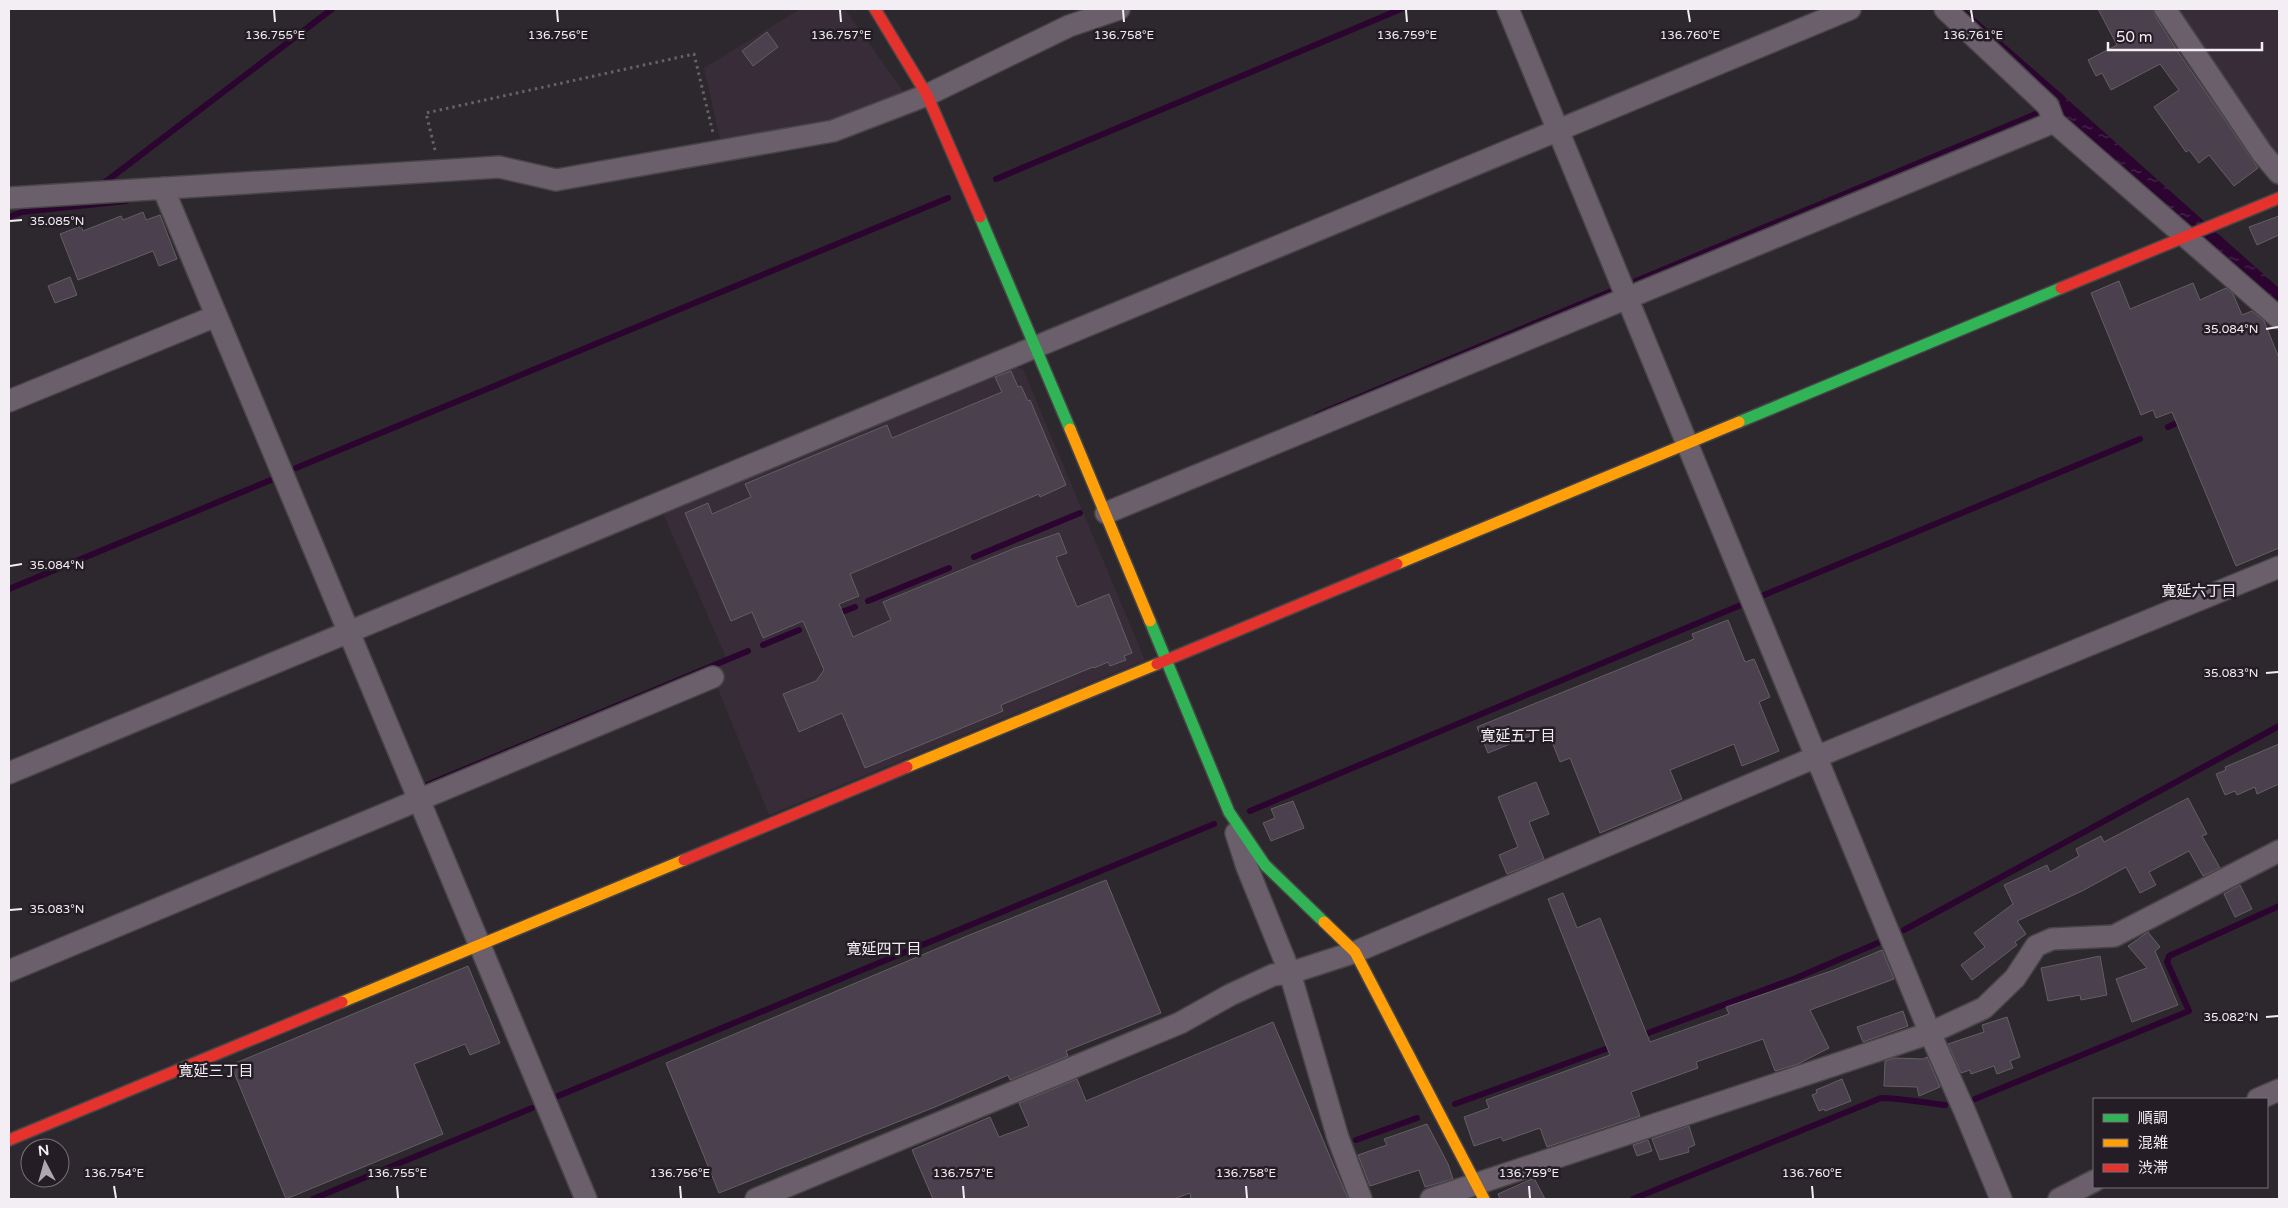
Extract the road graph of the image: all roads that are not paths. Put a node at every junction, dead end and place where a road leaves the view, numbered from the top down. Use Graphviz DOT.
graph roads {
  1 [pos="875,9"];
  2 [pos="1119,9"];
  3 [pos="1508,9"];
  4 [pos="1850,9"];
  5 [pos="1945,9"];
  6 [pos="2165,9"];
  7 [pos="927,95"];
  8 [pos="2054,122"];
  9 [pos="1557,129"];
  10 [pos="2279,173"];
  11 [pos="163,188"];
  12 [pos="9,198"];
  13 [pos="2279,198"];
  14 [pos="2189,235"];
  15 [pos="1628,298"];
  16 [pos="216,316"];
  17 [pos="2279,318"];
  18 [pos="1036,346"];
  19 [pos="9,401"];
  20 [pos="1688,444"];
  21 [pos="1106,513"];
  22 [pos="2279,567"];
  23 [pos="349,632"];
  24 [pos="1168,661"];
  25 [pos="713,677"];
  26 [pos="1816,757"];
  27 [pos="9,773"];
  28 [pos="418,800"];
  29 [pos="1229,812"];
  30 [pos="2279,851"];
  31 [pos="478,944"];
  32 [pos="1354,952"];
  33 [pos="9,971"];
  34 [pos="1290,973"];
  35 [pos="1930,1033"];
  36 [pos="2279,1090"];
  37 [pos="2260,1098"];
  38 [pos="9,1140"];
  39 [pos="2093,1182"];
  40 [pos="1480,1191"];
  41 [pos="586,1199"];
  42 [pos="756,1199"];
  43 [pos="1360,1199"];
  44 [pos="1430,1199"];
  45 [pos="2001,1199"];
  46 [pos="2059,1199"];
  1 -- 7 [label="street"];
  2 -- 7 [label="street"];
  3 -- 9 [label="street"];
  4 -- 9 [label="street"];
  5 -- 8 [label="street"];
  6 -- 10 [label="street"];
  7 -- 11 [label="street"];
  7 -- 18 [label="street"];
  8 -- 14 [label="street"];
  8 -- 15 [label="street"];
  9 -- 15 [label="street"];
  9 -- 18 [label="street"];
  11 -- 12 [label="street"];
  11 -- 16 [label="street"];
  13 -- 14 [label="street"];
  14 -- 17 [label="street"];
  14 -- 20 [label="street"];
  15 -- 20 [label="street"];
  15 -- 21 [label="street"];
  16 -- 19 [label="street"];
  16 -- 23 [label="street"];
  18 -- 21 [label="street"];
  18 -- 23 [label="street"];
  20 -- 24 [label="street"];
  20 -- 26 [label="street"];
  21 -- 24 [label="street"];
  22 -- 26 [label="street"];
  23 -- 27 [label="street"];
  23 -- 28 [label="street"];
  24 -- 29 [label="street"];
  24 -- 31 [label="street"];
  25 -- 28 [label="street"];
  26 -- 32 [label="street"];
  26 -- 35 [label="street"];
  28 -- 31 [label="street"];
  28 -- 33 [label="street"];
  29 -- 32 [label="street"];
  29 -- 34 [label="street"];
  30 -- 35 [label="street"];
  31 -- 38 [label="street"];
  31 -- 41 [label="street"];
  32 -- 34 [label="street"];
  32 -- 40 [label="street"];
  34 -- 42 [label="street"];
  34 -- 43 [label="street"];
  35 -- 40 [label="street"];
  35 -- 45 [label="street"];
  36 -- 37 [label="street"];
  39 -- 46 [label="street"];
  40 -- 44 [label="street"];
}
